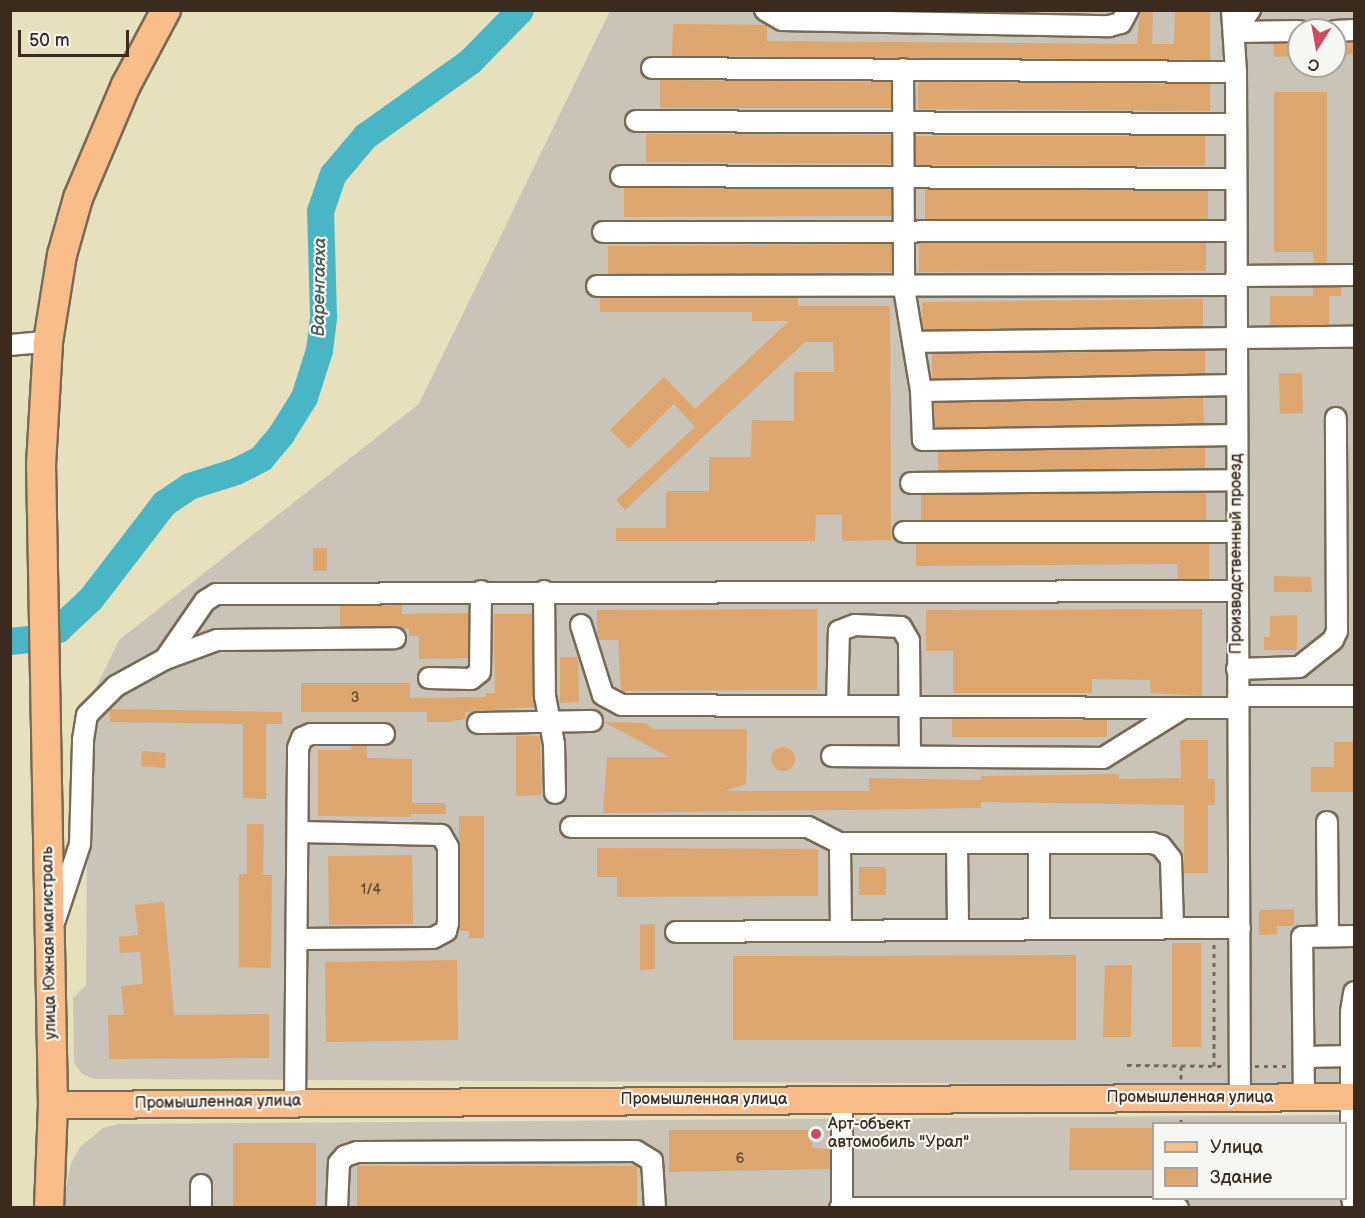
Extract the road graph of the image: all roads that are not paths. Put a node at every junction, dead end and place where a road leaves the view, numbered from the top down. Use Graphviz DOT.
graph roads {
  1 [pos="166,10"];
  2 [pos="765,10"];
  3 [pos="1128,10"];
  4 [pos="1232,10"];
  5 [pos="1250,10"];
  6 [pos="1287,31"];
  7 [pos="1235,32"];
  8 [pos="652,68"];
  9 [pos="903,69"];
  10 [pos="1236,72"];
  11 [pos="636,121"];
  12 [pos="903,122"];
  13 [pos="1236,123"];
  14 [pos="621,176"];
  15 [pos="902,176"];
  16 [pos="1236,179"];
  17 [pos="1236,231"];
  18 [pos="603,232"];
  19 [pos="903,233"];
  20 [pos="1352,275"];
  21 [pos="1236,280"];
  22 [pos="597,286"];
  23 [pos="904,288"];
  24 [pos="1354,337"];
  25 [pos="1236,338"];
  26 [pos="48,342"];
  27 [pos="914,342"];
  28 [pos="10,345"];
  29 [pos="1236,385"];
  30 [pos="921,391"];
  31 [pos="1336,418"];
  32 [pos="1236,435"];
  33 [pos="1236,480"];
  34 [pos="911,483"];
  35 [pos="904,532"];
  36 [pos="1237,532"];
  37 [pos="481,591"];
  38 [pos="544,591"];
  39 [pos="1237,591"];
  40 [pos="581,625"];
  41 [pos="395,638"];
  42 [pos="165,658"];
  43 [pos="1237,669"];
  44 [pos="429,678"];
  45 [pos="1354,696"];
  46 [pos="1238,702"];
  47 [pos="837,705"];
  48 [pos="910,705"];
  49 [pos="1183,708"];
  50 [pos="592,721"];
  51 [pos="550,722"];
  52 [pos="478,723"];
  53 [pos="384,734"];
  54 [pos="832,756"];
  55 [pos="910,756"];
  56 [pos="555,793"];
  57 [pos="1327,822"];
  58 [pos="571,827"];
  59 [pos="298,832"];
  60 [pos="840,843"];
  61 [pos="957,844"];
  62 [pos="1039,844"];
  63 [pos="1173,928"];
  64 [pos="1240,928"];
  65 [pos="1039,929"];
  66 [pos="841,930"];
  67 [pos="958,930"];
  68 [pos="50,932"];
  69 [pos="676,932"];
  70 [pos="1329,936"];
  71 [pos="1354,936"];
  72 [pos="297,939"];
  73 [pos="1354,992"];
  74 [pos="1351,1056"];
  75 [pos="1304,1061"];
  76 [pos="1240,1097"];
  77 [pos="1304,1097"];
  78 [pos="1353,1097"];
  79 [pos="842,1100"];
  80 [pos="296,1102"];
  81 [pos="53,1105"];
  82 [pos="201,1185"];
  83 [pos="841,1207"];
  84 [pos="1354,1207"];
  85 [pos="49,1208"];
  86 [pos="201,1208"];
  87 [pos="337,1208"];
  88 [pos="655,1208"];
  89 [pos="1178,1208"];
  90 [pos="1342,1208"];
  1 -- 26 [label="highway"];
  2 -- 3 [label="street"];
  4 -- 7 [label="street, Производственный проезд"];
  5 -- 7 [label="street"];
  6 -- 7 [label="street"];
  7 -- 10 [label="street, Производственный проезд"];
  8 -- 9 [label="street"];
  9 -- 10 [label="street"];
  9 -- 12 [label="street"];
  10 -- 13 [label="street, Производственный проезд"];
  11 -- 12 [label="street"];
  12 -- 13 [label="street"];
  12 -- 15 [label="street"];
  13 -- 16 [label="street, Производственный проезд"];
  14 -- 15 [label="street"];
  15 -- 16 [label="street"];
  15 -- 19 [label="street"];
  16 -- 17 [label="street, Производственный проезд"];
  17 -- 19 [label="street"];
  17 -- 21 [label="street, Производственный проезд"];
  18 -- 19 [label="street"];
  19 -- 23 [label="street"];
  20 -- 21 [label="street"];
  21 -- 23 [label="street"];
  21 -- 25 [label="street, Производственный проезд"];
  22 -- 23 [label="street"];
  23 -- 27 [label="street"];
  24 -- 25 [label="street"];
  25 -- 27 [label="street"];
  25 -- 29 [label="street, Производственный проезд"];
  26 -- 28 [label="street"];
  26 -- 68 [label="highway, улица Южная магистраль"];
  27 -- 30 [label="street"];
  29 -- 30 [label="street"];
  29 -- 32 [label="street, Производственный проезд"];
  30 -- 32 [label="street"];
  31 -- 43 [label="street"];
  32 -- 33 [label="street, Производственный проезд"];
  33 -- 34 [label="street"];
  33 -- 36 [label="street, Производственный проезд"];
  35 -- 36 [label="street"];
  36 -- 39 [label="street, Производственный проезд"];
  37 -- 38 [label="street"];
  37 -- 42 [label="street"];
  37 -- 44 [label="street"];
  38 -- 39 [label="street"];
  38 -- 51 [label="street"];
  39 -- 43 [label="street, Производственный проезд"];
  40 -- 47 [label="street"];
  41 -- 42 [label="street"];
  42 -- 68 [label="street"];
  43 -- 46 [label="street, Производственный проезд"];
  45 -- 46 [label="street"];
  46 -- 49 [label="street"];
  46 -- 64 [label="street, Производственный проезд"];
  47 -- 48 [label="street"];
  47 -- 48 [label="street"];
  48 -- 49 [label="street"];
  48 -- 55 [label="street"];
  49 -- 55 [label="street"];
  50 -- 51 [label="street"];
  51 -- 52 [label="street"];
  51 -- 56 [label="street"];
  53 -- 59 [label="street"];
  54 -- 55 [label="street"];
  57 -- 70 [label="street"];
  58 -- 60 [label="street"];
  59 -- 72 [label="street"];
  59 -- 72 [label="street"];
  60 -- 61 [label="street"];
  60 -- 66 [label="street"];
  61 -- 62 [label="street"];
  61 -- 67 [label="street"];
  62 -- 63 [label="street"];
  62 -- 65 [label="street"];
  63 -- 64 [label="street"];
  63 -- 65 [label="street"];
  64 -- 76 [label="street, Производственный проезд"];
  65 -- 67 [label="street"];
  66 -- 67 [label="street"];
  66 -- 69 [label="street"];
  68 -- 81 [label="highway, улица Южная магистраль"];
  70 -- 71 [label="street"];
  70 -- 75 [label="street"];
  72 -- 80 [label="street"];
  73 -- 74 [label="street"];
  74 -- 75 [label="street"];
  74 -- 78 [label="street"];
  75 -- 77 [label="street"];
  76 -- 77 [label="main road, Промышленная улица"];
  76 -- 79 [label="main road, Промышленная улица"];
  77 -- 78 [label="main road, Промышленная улица"];
  78 -- 84 [label="street"];
  79 -- 80 [label="main road, Промышленная улица"];
  79 -- 83 [label="street"];
  80 -- 81 [label="main road, Промышленная улица"];
  81 -- 85 [label="highway, улица Южная магистраль"];
  82 -- 86 [label="street"];
  83 -- 89 [label="street"];
  84 -- 90 [label="street"];
  87 -- 88 [label="street"];
}
